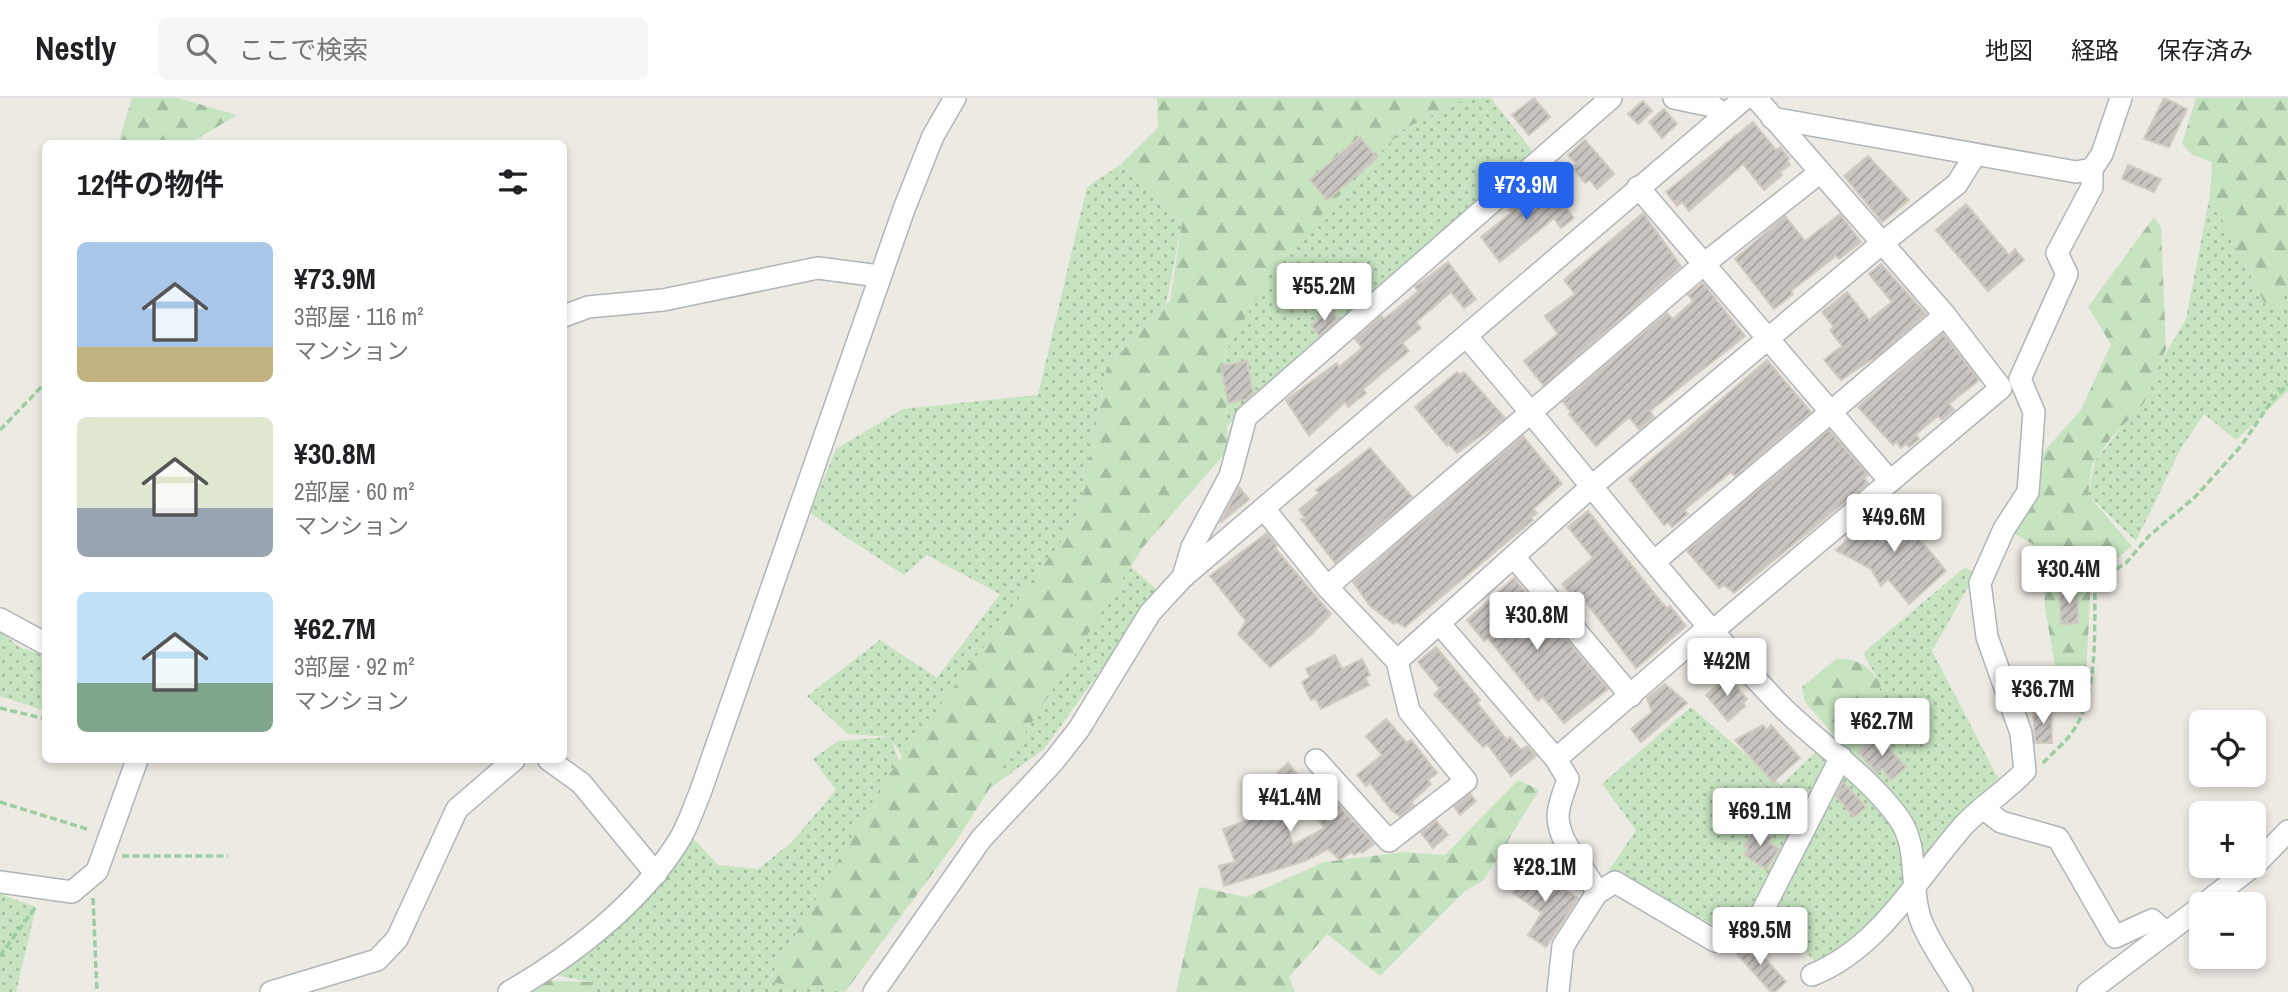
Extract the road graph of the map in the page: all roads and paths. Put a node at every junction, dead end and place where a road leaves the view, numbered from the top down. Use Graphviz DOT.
graph roads {
  1 [pos="955,98"];
  2 [pos="1611,98"];
  3 [pos="1674,98"];
  4 [pos="1745,98"];
  5 [pos="1756,98"];
  6 [pos="2121,98"];
  7 [pos="1725,115"];
  8 [pos="1772,118"];
  9 [pos="1975,155"];
  10 [pos="2092,169"];
  11 [pos="1819,173"];
  12 [pos="1638,187"];
  13 [pos="1881,244"];
  14 [pos="1704,264"];
  15 [pos="880,276"];
  16 [pos="567,315"];
  17 [pos="1945,316"];
  18 [pos="1466,337"];
  19 [pos="1769,339"];
  20 [pos="2288,384"];
  21 [pos="42,386"];
  22 [pos="1830,411"];
  23 [pos="1532,412"];
  24 [pos="0,430"];
  25 [pos="1890,481"];
  26 [pos="1592,486"];
  27 [pos="1265,510"];
  28 [pos="1514,557"];
  29 [pos="1655,561"];
  30 [pos="1183,577"];
  31 [pos="1327,587"];
  32 [pos="0,619"];
  33 [pos="1439,623"];
  34 [pos="1712,628"];
  35 [pos="42,642"];
  36 [pos="1396,661"];
  37 [pos="1631,696"];
  38 [pos="0,708"];
  39 [pos="42,718"];
  40 [pos="1842,757"];
  41 [pos="1556,759"];
  42 [pos="1316,760"];
  43 [pos="135,763"];
  44 [pos="511,763"];
  45 [pos="553,763"];
  46 [pos="2025,771"];
  47 [pos="0,802"];
  48 [pos="1983,808"];
  49 [pos="2288,831"];
  50 [pos="105,846"];
  51 [pos="2266,854"];
  52 [pos="228,856"];
  53 [pos="656,874"];
  54 [pos="2238,878"];
  55 [pos="86,880"];
  56 [pos="0,882"];
  57 [pos="48,889"];
  58 [pos="1913,890"];
  59 [pos="2219,892"];
  60 [pos="1597,893"];
  61 [pos="1762,912"];
  62 [pos="2189,915"];
  63 [pos="1734,929"];
  64 [pos="2166,933"];
  65 [pos="0,956"];
  66 [pos="1812,975"];
  67 [pos="97,992"];
  68 [pos="271,992"];
  69 [pos="509,992"];
  70 [pos="874,992"];
  71 [pos="1558,992"];
  72 [pos="1962,992"];
  73 [pos="2088,992"];
  1 -- 15 [label="street"];
  2 -- 30 [label="street"];
  3 -- 7 [label="street"];
  4 -- 7 [label="street"];
  5 -- 8 [label="street"];
  6 -- 10 [label="street"];
  7 -- 12 [label="street"];
  8 -- 9 [label="street"];
  8 -- 11 [label="street"];
  9 -- 10 [label="street"];
  9 -- 13 [label="street"];
  10 -- 46 [label="street"];
  11 -- 13 [label="street"];
  11 -- 14 [label="street"];
  12 -- 14 [label="street"];
  12 -- 18 [label="street"];
  13 -- 17 [label="street"];
  13 -- 19 [label="street"];
  14 -- 19 [label="street"];
  14 -- 23 [label="street"];
  15 -- 16 [label="street"];
  15 -- 53 [label="street"];
  17 -- 22 [label="street"];
  17 -- 25 [label="street"];
  18 -- 23 [label="street"];
  18 -- 27 [label="street"];
  19 -- 22 [label="street"];
  19 -- 26 [label="street"];
  20 -- 46 [label="path"];
  21 -- 24 [label="path"];
  22 -- 25 [label="street"];
  22 -- 29 [label="street"];
  23 -- 26 [label="street"];
  23 -- 31 [label="street"];
  25 -- 34 [label="street"];
  26 -- 28 [label="street"];
  26 -- 29 [label="street"];
  27 -- 30 [label="street"];
  27 -- 31 [label="street"];
  28 -- 33 [label="street"];
  28 -- 37 [label="street"];
  29 -- 34 [label="street"];
  30 -- 70 [label="street"];
  31 -- 36 [label="street"];
  32 -- 35 [label="street"];
  33 -- 36 [label="street"];
  33 -- 41 [label="street"];
  34 -- 37 [label="street"];
  34 -- 40 [label="street"];
  36 -- 42 [label="street"];
  37 -- 41 [label="street"];
  38 -- 39 [label="path"];
  40 -- 58 [label="street"];
  40 -- 61 [label="street"];
  41 -- 60 [label="street"];
  43 -- 50 [label="street"];
  44 -- 68 [label="street"];
  45 -- 53 [label="street"];
  46 -- 48 [label="street"];
  47 -- 50 [label="path"];
  48 -- 58 [label="street"];
  48 -- 64 [label="street"];
  49 -- 51 [label="street"];
  50 -- 52 [label="path"];
  50 -- 55 [label="street"];
  53 -- 69 [label="street"];
  54 -- 59 [label="street"];
  55 -- 57 [label="street"];
  55 -- 67 [label="path"];
  56 -- 57 [label="street"];
  57 -- 65 [label="path"];
  58 -- 66 [label="street"];
  58 -- 72 [label="street"];
  60 -- 63 [label="street"];
  60 -- 71 [label="street"];
  62 -- 64 [label="street"];
  64 -- 73 [label="street"];
}
